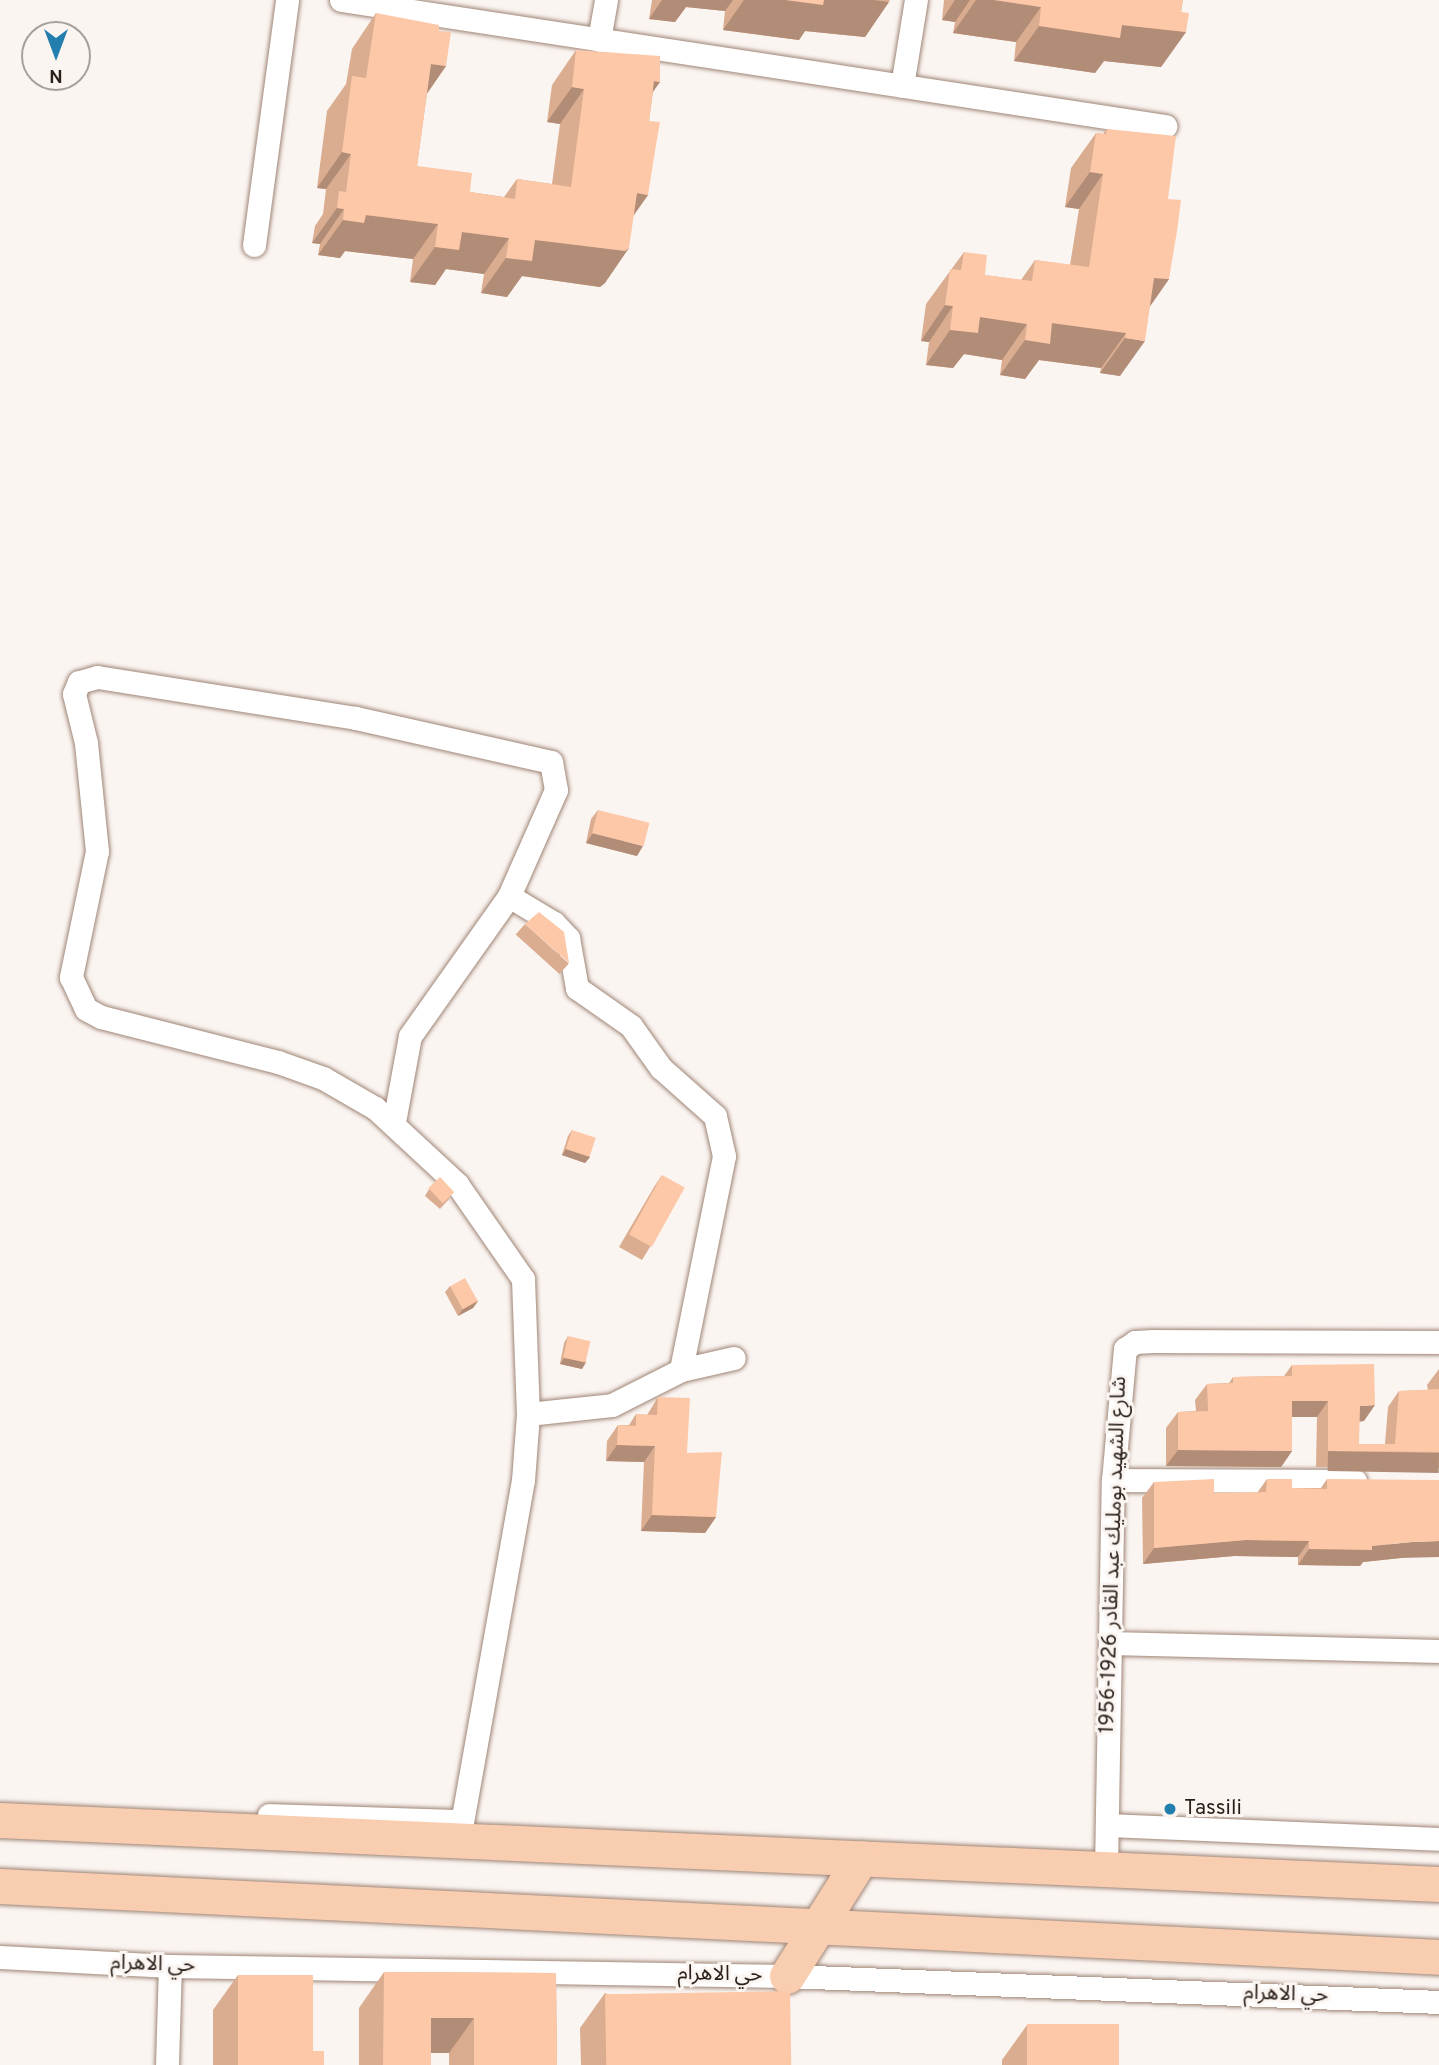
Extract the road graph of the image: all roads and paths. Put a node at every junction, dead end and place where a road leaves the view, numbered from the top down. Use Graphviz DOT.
graph roads {
  1 [pos="287,0"];
  2 [pos="341,0"];
  3 [pos="606,0"];
  4 [pos="916,0"];
  5 [pos="599,40"];
  6 [pos="902,86"];
  7 [pos="1165,126"];
  8 [pos="254,246"];
  9 [pos="509,896"];
  10 [pos="394,1122"];
  11 [pos="1439,1342"];
  12 [pos="734,1358"];
  13 [pos="681,1370"];
  14 [pos="528,1414"];
  15 [pos="1113,1480"];
  16 [pos="1385,1482"];
  17 [pos="1110,1643"];
  18 [pos="1439,1651"];
  19 [pos="0,1805"];
  20 [pos="0,1820"];
  21 [pos="1107,1825"];
  22 [pos="460,1830"];
  23 [pos="1439,1839"];
  24 [pos="861,1858"];
  25 [pos="1106,1869"];
  26 [pos="1439,1884"];
  27 [pos="0,1886"];
  28 [pos="817,1928"];
  29 [pos="0,1957"];
  30 [pos="1439,1957"];
  31 [pos="170,1966"];
  32 [pos="552,1970"];
  33 [pos="786,1989"];
  34 [pos="550,1994"];
  35 [pos="1439,2002"];
  36 [pos="167,2065"];
  1 -- 8 [label="street"];
  2 -- 5 [label="street"];
  3 -- 5 [label="street"];
  4 -- 6 [label="street"];
  5 -- 6 [label="street"];
  6 -- 7 [label="street"];
  9 -- 10 [label="street"];
  9 -- 10 [label="street"];
  9 -- 13 [label="street"];
  10 -- 14 [label="street"];
  11 -- 15 [label="street, شارع الشهيد بومليك عبد القادر 1926-1956"];
  12 -- 13 [label="street"];
  13 -- 14 [label="street"];
  14 -- 22 [label="street"];
  15 -- 16 [label="street"];
  15 -- 17 [label="street, شارع الشهيد بومليك عبد القادر 1926-1956"];
  17 -- 18 [label="street"];
  17 -- 21 [label="street, شارع الشهيد بومليك عبد القادر 1926-1956"];
  19 -- 22 [label="street"];
  20 -- 22 [label="main road"];
  21 -- 23 [label="street"];
  21 -- 25 [label="street, شارع الشهيد بومليك عبد القادر 1926-1956"];
  22 -- 24 [label="main road"];
  24 -- 25 [label="main road"];
  24 -- 28 [label="main road"];
  25 -- 26 [label="main road"];
  27 -- 28 [label="main road"];
  28 -- 30 [label="main road"];
  28 -- 33 [label="main road"];
  29 -- 31 [label="street, حي الاهرام"];
  31 -- 32 [label="street, حي الاهرام"];
  31 -- 36 [label="street"];
  32 -- 33 [label="street, حي الاهرام"];
  32 -- 34 [label="street"];
  33 -- 35 [label="street, حي الاهرام"];
}
